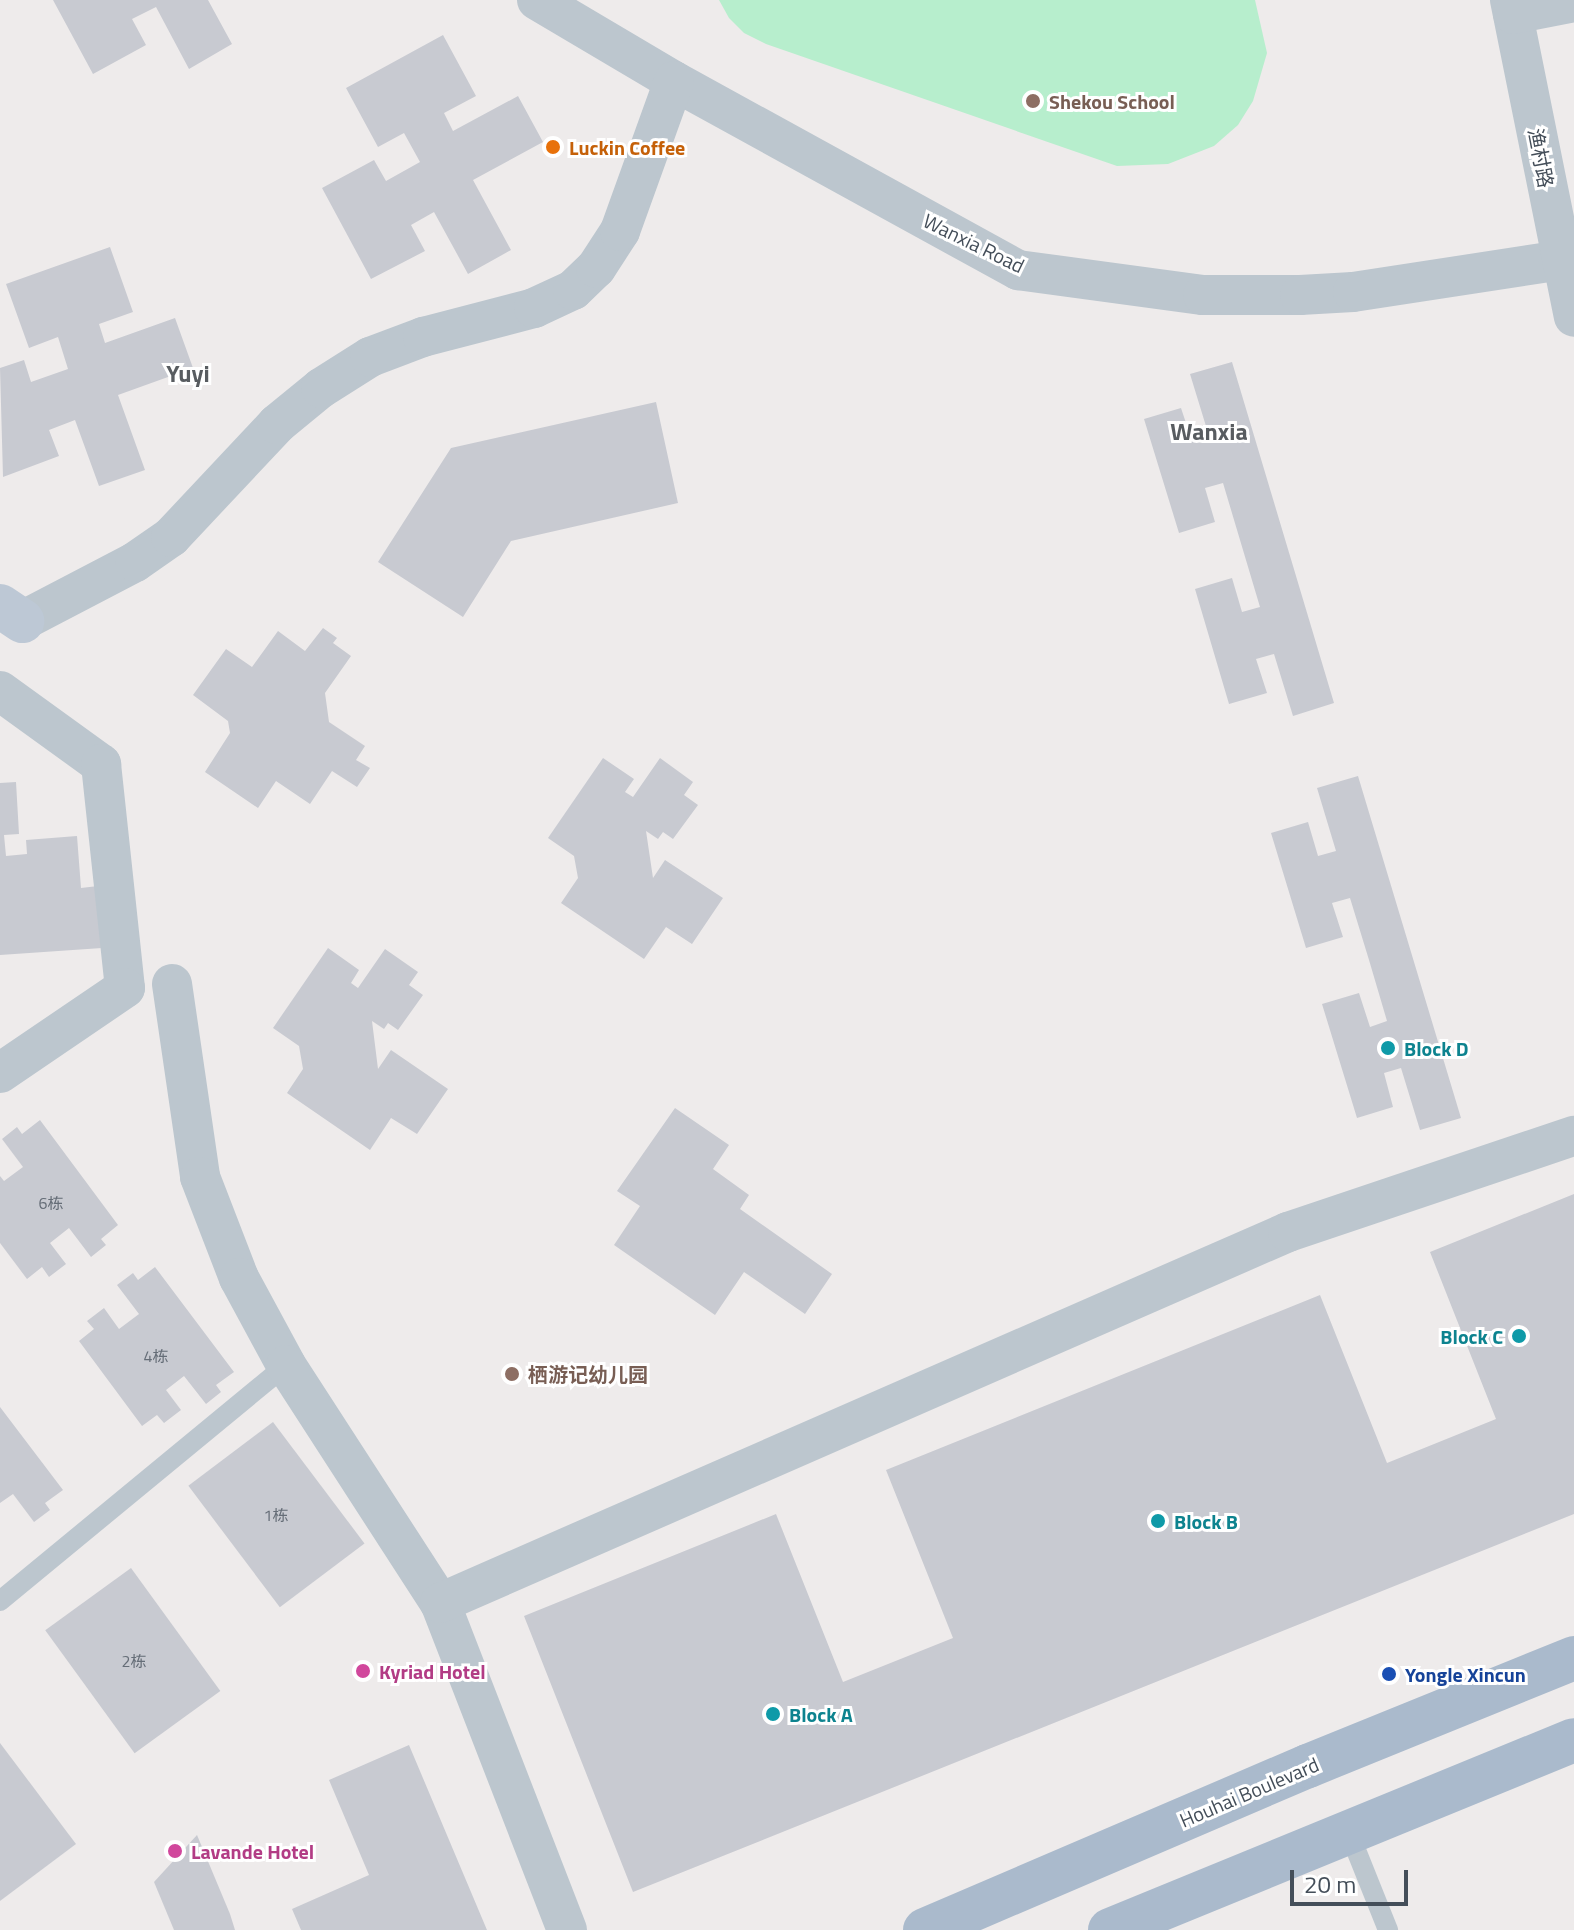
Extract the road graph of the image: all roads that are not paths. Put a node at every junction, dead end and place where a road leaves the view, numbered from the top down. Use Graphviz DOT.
graph roads {
  1 [pos="537,0"];
  2 [pos="1574,2"];
  3 [pos="1512,7"];
  4 [pos="674,81"];
  5 [pos="1561,260"];
  6 [pos="1574,317"];
  7 [pos="11,614"];
  8 [pos="0,691"];
  9 [pos="172,984"];
  10 [pos="0,1073"];
  11 [pos="1574,1136"];
  12 [pos="286,1365"];
  13 [pos="0,1601"];
  14 [pos="440,1603"];
  15 [pos="1574,1658"];
  16 [pos="1574,1740"];
  17 [pos="1348,1830"];
  18 [pos="567,1930"];
  19 [pos="925,1930"];
  20 [pos="1110,1930"];
  21 [pos="1388,1930"];
  1 -- 4 [label="street, Wanxia Road"];
  2 -- 3 [label="street"];
  3 -- 5 [label="street, 渔村路"];
  4 -- 5 [label="street, Wanxia Road"];
  4 -- 7 [label="street"];
  5 -- 6 [label="street, 渔村路"];
  8 -- 10 [label="street"];
  9 -- 12 [label="street"];
  11 -- 14 [label="street"];
  12 -- 13 [label="lane"];
  12 -- 14 [label="street"];
  14 -- 18 [label="street"];
  15 -- 19 [label="main road, Houhai Boulevard"];
  16 -- 17 [label="main road"];
  17 -- 20 [label="main road"];
  17 -- 21 [label="lane"];
}
